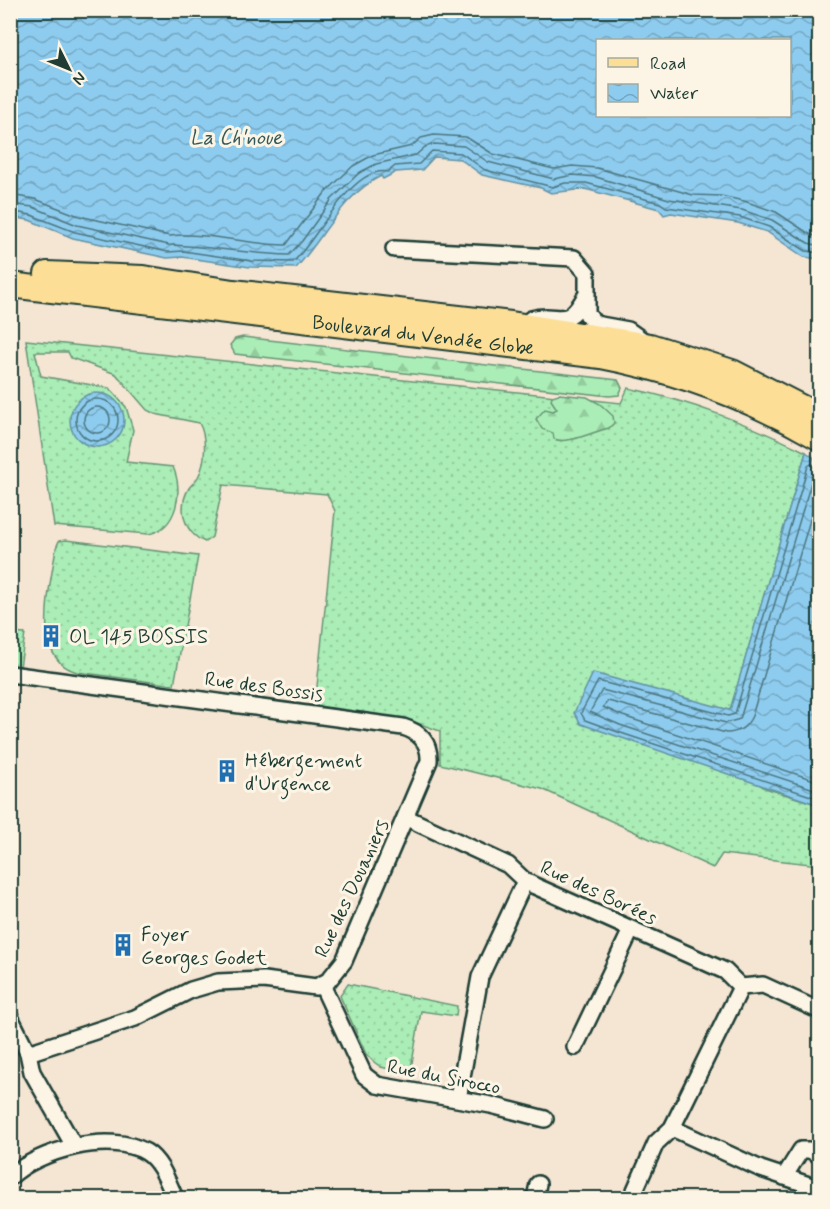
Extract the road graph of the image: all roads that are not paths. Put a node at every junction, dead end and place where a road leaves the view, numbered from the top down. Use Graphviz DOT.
graph roads {
  1 [pos="394,249"];
  2 [pos="10,270"];
  3 [pos="10,285"];
  4 [pos="585,297"];
  5 [pos="511,324"];
  6 [pos="650,346"];
  7 [pos="819,417"];
  8 [pos="819,438"];
  9 [pos="10,674"];
  10 [pos="406,818"];
  11 [pos="525,881"];
  12 [pos="631,930"];
  13 [pos="322,985"];
  14 [pos="741,987"];
  15 [pos="819,1011"];
  16 [pos="10,1017"];
  17 [pos="575,1047"];
  18 [pos="28,1053"];
  19 [pos="458,1099"];
  20 [pos="545,1119"];
  21 [pos="672,1128"];
  22 [pos="74,1146"];
  23 [pos="819,1155"];
  24 [pos="10,1177"];
  25 [pos="784,1177"];
  26 [pos="819,1185"];
  27 [pos="635,1190"];
  28 [pos="175,1198"];
  1 -- 4 [label="street"];
  2 -- 5 [label="main road, Boulevard du Vendée Globe"];
  3 -- 8 [label="main road, Boulevard du Vendée Globe"];
  4 -- 5 [label="street"];
  4 -- 6 [label="street"];
  5 -- 6 [label="main road, Boulevard du Vendée Globe"];
  6 -- 7 [label="main road, Boulevard du Vendée Globe"];
  9 -- 10 [label="street, Rue des Bossis"];
  10 -- 11 [label="street, Rue des Borées"];
  10 -- 13 [label="street, Rue des Douaniers"];
  11 -- 12 [label="street, Rue des Borées"];
  11 -- 19 [label="street"];
  12 -- 14 [label="street, Rue des Borées"];
  12 -- 17 [label="street"];
  13 -- 18 [label="street, Rue des Douaniers"];
  13 -- 19 [label="street, Rue du Sirocco"];
  14 -- 15 [label="street"];
  14 -- 21 [label="street"];
  16 -- 18 [label="street"];
  18 -- 22 [label="street"];
  19 -- 20 [label="street, Rue du Sirocco"];
  21 -- 25 [label="street"];
  21 -- 27 [label="street"];
  22 -- 24 [label="street"];
  22 -- 28 [label="street"];
  23 -- 25 [label="street"];
  25 -- 26 [label="street"];
}
